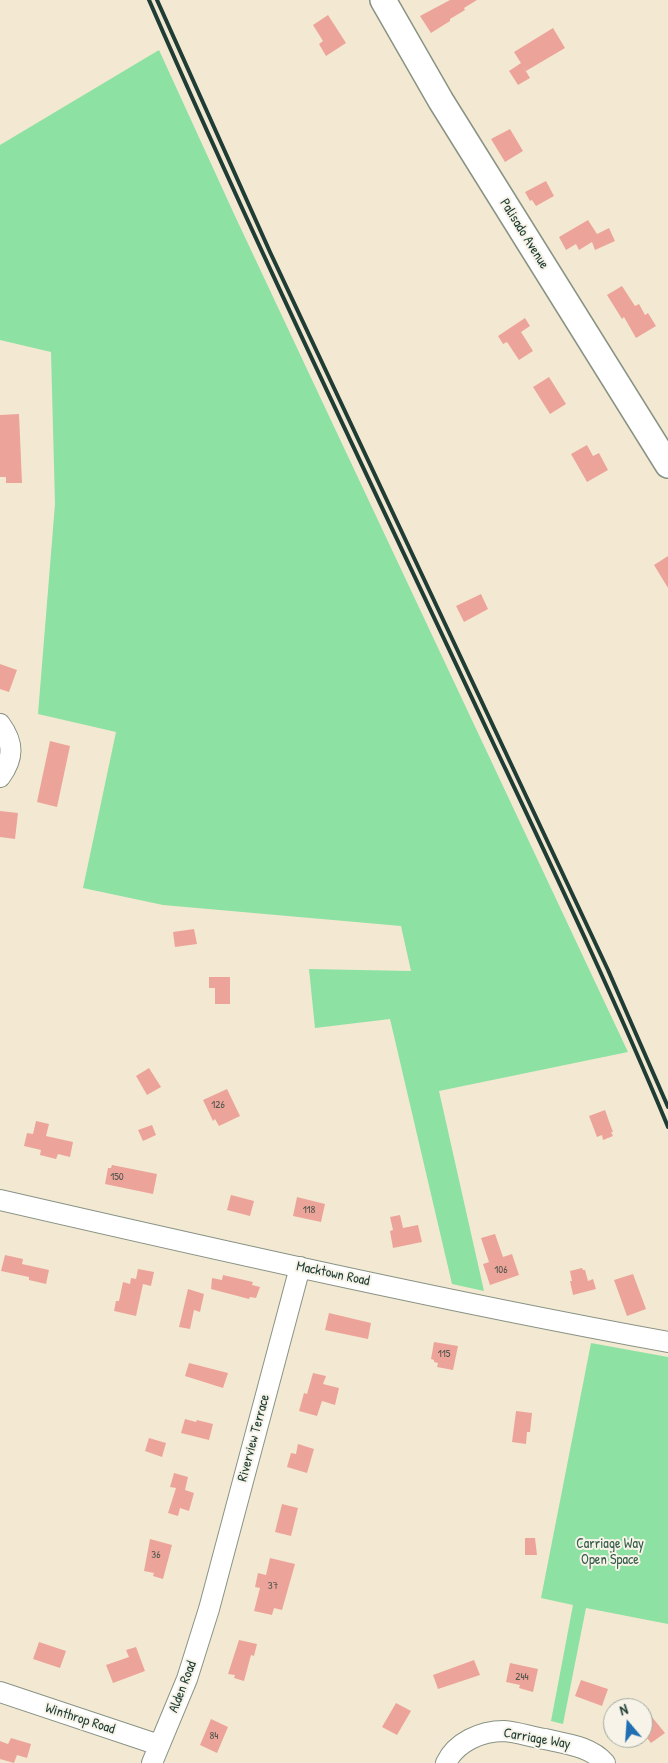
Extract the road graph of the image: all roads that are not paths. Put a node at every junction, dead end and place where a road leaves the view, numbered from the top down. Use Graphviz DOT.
graph roads {
  1 [pos="383,0"];
  2 [pos="668,465"];
  3 [pos="0,724"];
  4 [pos="0,777"];
  5 [pos="0,1200"];
  6 [pos="300,1267"];
  7 [pos="668,1342"];
  8 [pos="209,1609"];
  9 [pos="0,1692"];
  10 [pos="155,1754"];
  11 [pos="446,1763"];
  12 [pos="605,1763"];
  1 -- 2 [label="main road, Palisado Avenue"];
  3 -- 4 [label="street"];
  5 -- 6 [label="street, Macktown Road"];
  6 -- 7 [label="street, Macktown Road"];
  6 -- 8 [label="street, Riverview Terrace"];
  8 -- 10 [label="street, Alden Road"];
  9 -- 10 [label="street, Winthrop Road"];
  11 -- 12 [label="street, Carriage Way"];
}
